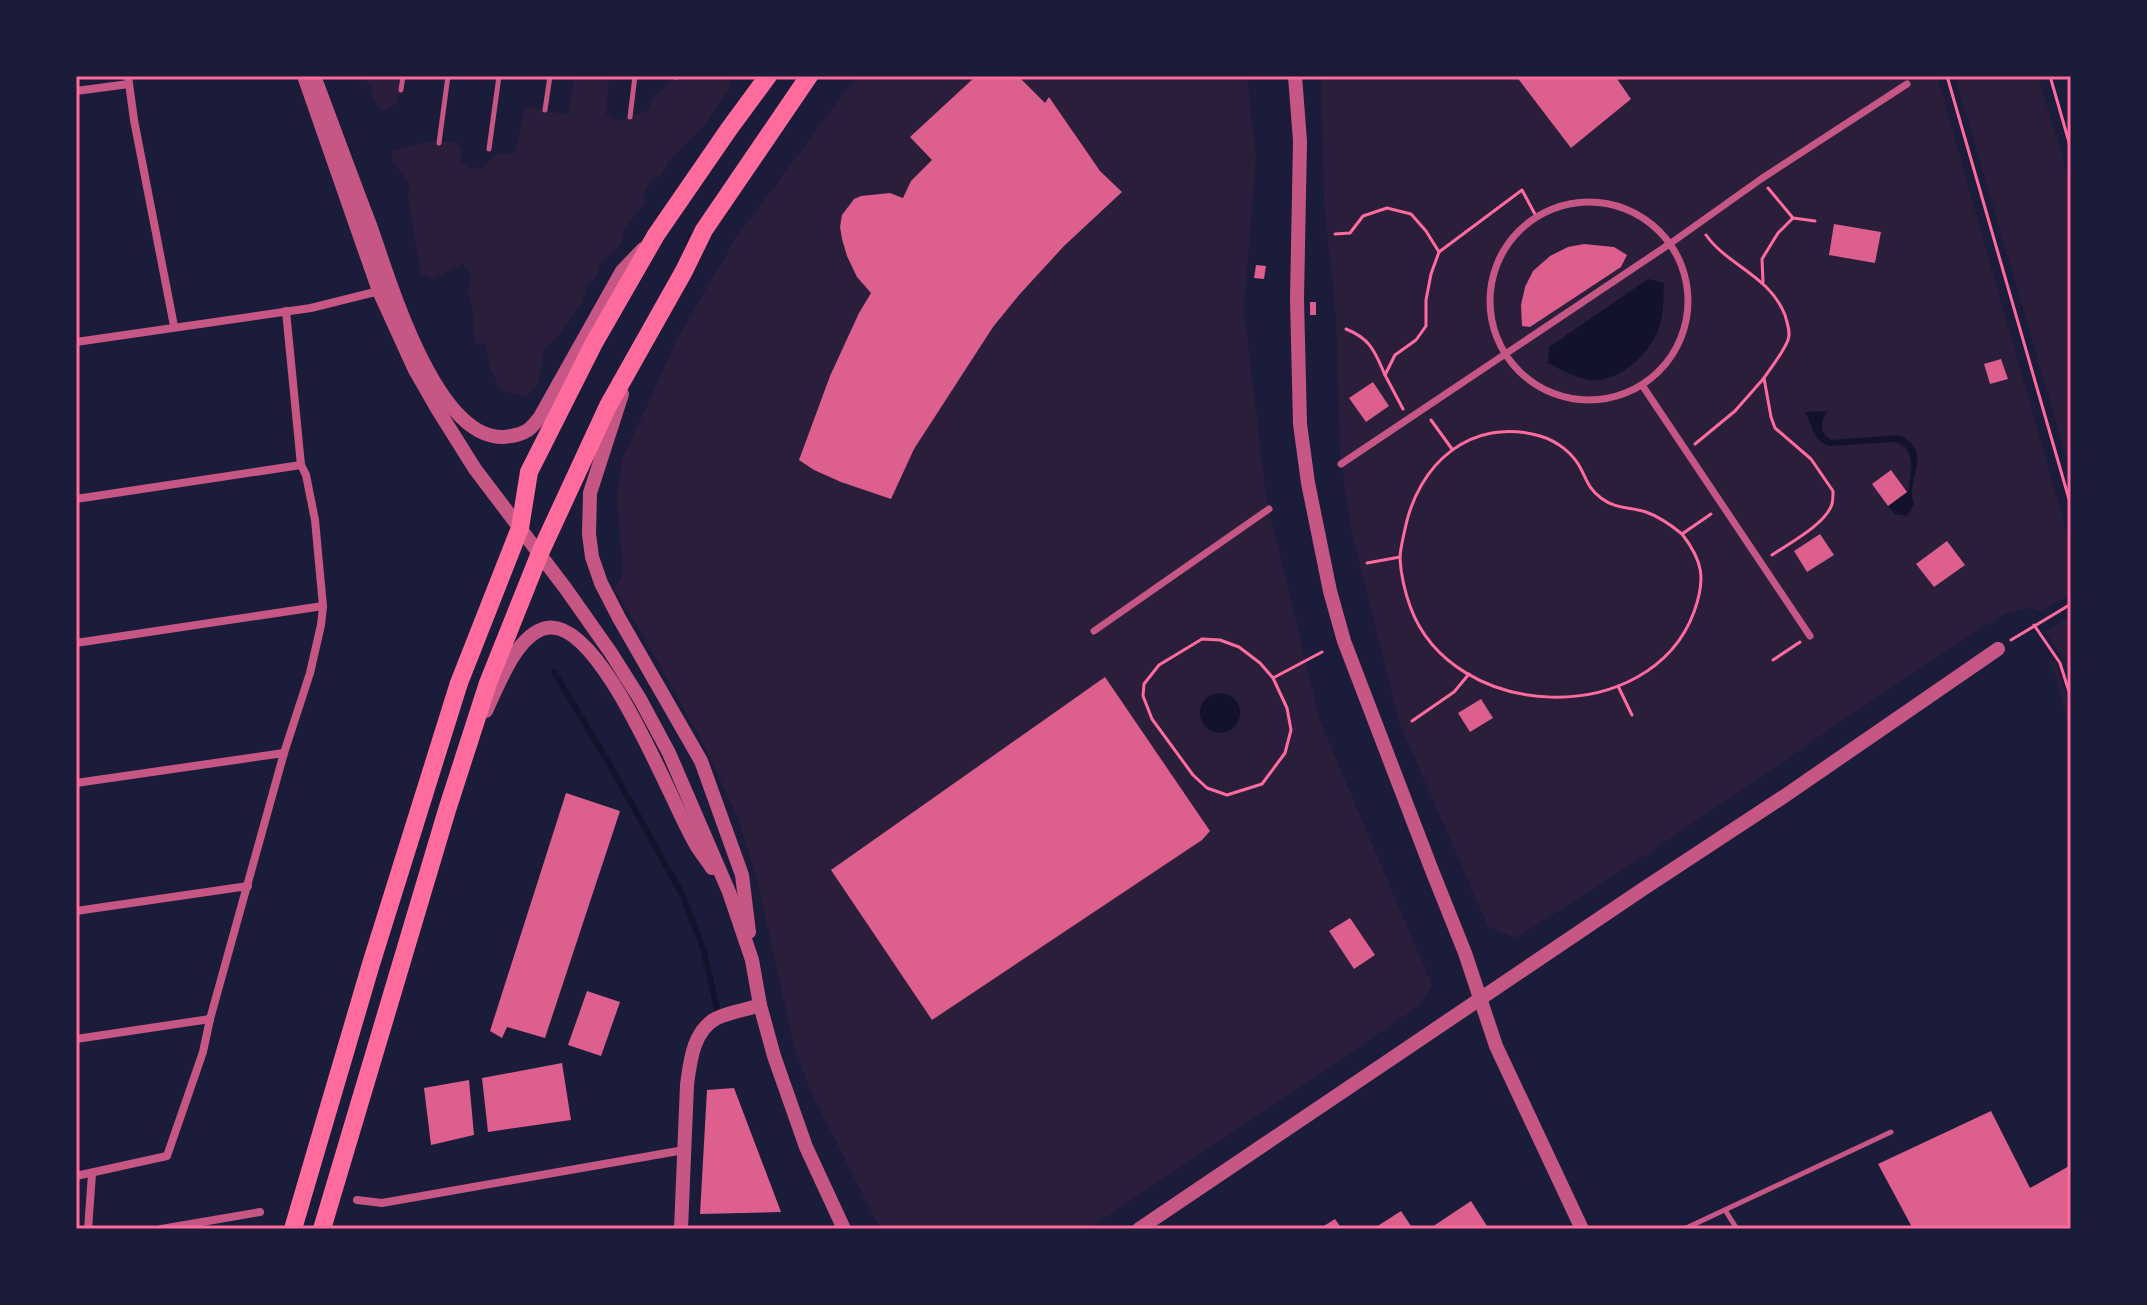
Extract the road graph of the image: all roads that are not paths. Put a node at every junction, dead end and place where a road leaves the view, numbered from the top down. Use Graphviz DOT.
graph roads {
  1 [pos="304,76"];
  2 [pos="314,76"];
  3 [pos="403,76"];
  4 [pos="448,76"];
  5 [pos="499,76"];
  6 [pos="550,76"];
  7 [pos="635,76"];
  8 [pos="768,76"];
  9 [pos="1295,76"];
  10 [pos="129,80"];
  11 [pos="808,80"];
  12 [pos="1907,84"];
  13 [pos="401,90"];
  14 [pos="76,91"];
  15 [pos="545,110"];
  16 [pos="630,117"];
  17 [pos="439,143"];
  18 [pos="489,149"];
  19 [pos="656,235"];
  20 [pos="1671,243"];
  21 [pos="379,291"];
  22 [pos="286,311"];
  23 [pos="174,326"];
  24 [pos="76,342"];
  25 [pos="637,352"];
  26 [pos="1505,355"];
  27 [pos="1642,385"];
  28 [pos="1341,464"];
  29 [pos="301,465"];
  30 [pos="76,499"];
  31 [pos="1269,509"];
  32 [pos="520,528"];
  33 [pos="540,553"];
  34 [pos="323,606"];
  35 [pos="1094,631"];
  36 [pos="1810,636"];
  37 [pos="76,643"];
  38 [pos="1998,649"];
  39 [pos="284,753"];
  40 [pos="463,759"];
  41 [pos="76,783"];
  42 [pos="248,886"];
  43 [pos="729,892"];
  44 [pos="76,911"];
  45 [pos="752,960"];
  46 [pos="1481,999"];
  47 [pos="760,1005"];
  48 [pos="210,1019"];
  49 [pos="76,1039"];
  50 [pos="1891,1132"];
  51 [pos="684,1150"];
  52 [pos="92,1174"];
  53 [pos="76,1176"];
  54 [pos="357,1200"];
  55 [pos="1725,1210"];
  56 [pos="260,1212"];
  57 [pos="88,1229"];
  58 [pos="161,1229"];
  59 [pos="293,1229"];
  60 [pos="322,1229"];
  61 [pos="681,1229"];
  62 [pos="844,1229"];
  63 [pos="1139,1229"];
  64 [pos="1582,1229"];
  65 [pos="1684,1229"];
  66 [pos="1737,1229"];
  1 -- 21 [label="street"];
  2 -- 19 [label="street"];
  3 -- 13 [label="lane"];
  4 -- 17 [label="lane"];
  5 -- 18 [label="lane"];
  6 -- 15 [label="lane"];
  7 -- 16 [label="lane"];
  8 -- 19 [label="highway"];
  9 -- 46 [label="street"];
  10 -- 14 [label="street"];
  10 -- 23 [label="street"];
  11 -- 25 [label="highway"];
  12 -- 20 [label="street"];
  19 -- 32 [label="highway"];
  20 -- 26 [label="street"];
  20 -- 26 [label="street"];
  20 -- 27 [label="street"];
  21 -- 22 [label="street"];
  21 -- 32 [label="street"];
  22 -- 23 [label="street"];
  22 -- 29 [label="street"];
  23 -- 24 [label="street"];
  25 -- 33 [label="highway"];
  25 -- 45 [label="street"];
  26 -- 27 [label="street"];
  26 -- 28 [label="street"];
  27 -- 36 [label="street"];
  29 -- 30 [label="street"];
  29 -- 34 [label="street"];
  31 -- 35 [label="street"];
  32 -- 33 [label="street"];
  32 -- 59 [label="highway"];
  33 -- 40 [label="highway"];
  33 -- 43 [label="street"];
  34 -- 37 [label="street"];
  34 -- 39 [label="street"];
  38 -- 46 [label="street"];
  39 -- 41 [label="street"];
  39 -- 42 [label="street"];
  40 -- 43 [label="street"];
  40 -- 60 [label="highway"];
  42 -- 44 [label="street"];
  42 -- 48 [label="street"];
  43 -- 45 [label="street"];
  45 -- 47 [label="street"];
  46 -- 63 [label="street"];
  46 -- 64 [label="street"];
  47 -- 51 [label="street"];
  47 -- 62 [label="street"];
  48 -- 49 [label="street"];
  48 -- 52 [label="street"];
  50 -- 55 [label="lane"];
  51 -- 54 [label="street"];
  51 -- 61 [label="street"];
  52 -- 53 [label="street"];
  52 -- 57 [label="street"];
  55 -- 65 [label="lane"];
  55 -- 66 [label="lane"];
  56 -- 58 [label="street"];
}
